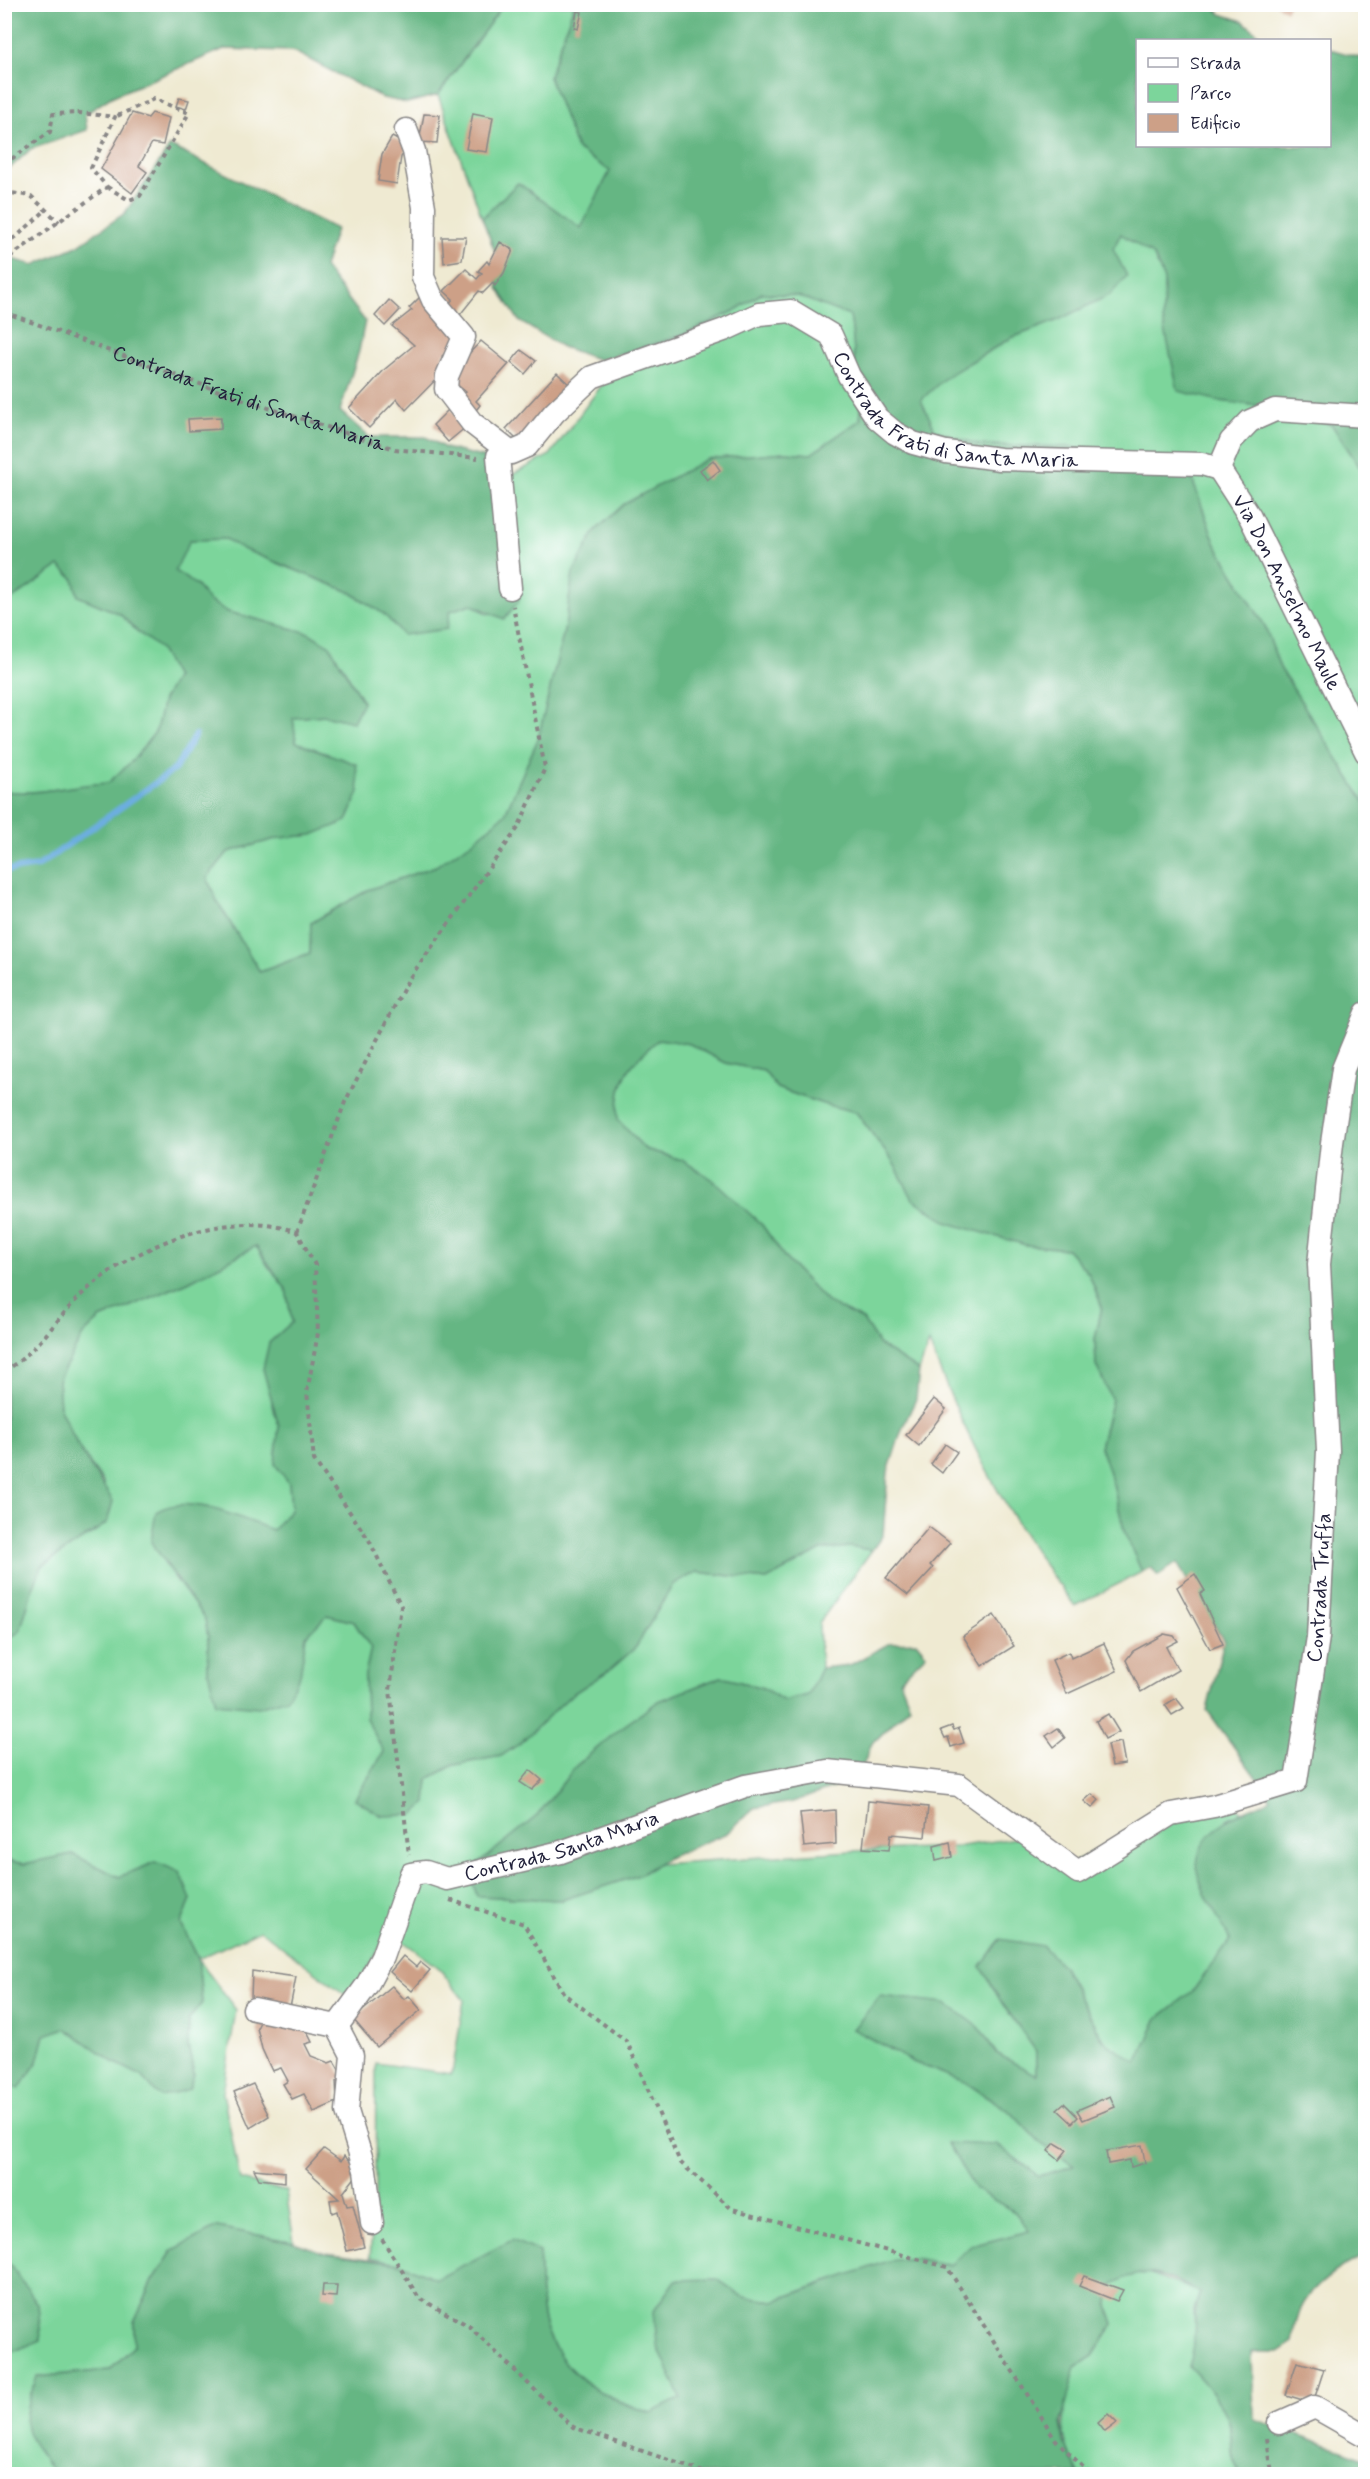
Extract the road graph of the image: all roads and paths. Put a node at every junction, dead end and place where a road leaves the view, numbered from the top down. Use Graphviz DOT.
graph roads {
  1 [pos="115,117"];
  2 [pos="406,130"];
  3 [pos="4,164"];
  4 [pos="107,187"];
  5 [pos="4,192"];
  6 [pos="46,210"];
  7 [pos="59,222"];
  8 [pos="4,242"];
  9 [pos="4,261"];
  10 [pos="4,312"];
  11 [pos="1365,416"];
  12 [pos="498,456"];
  13 [pos="1219,469"];
  14 [pos="510,588"];
  15 [pos="1365,752"];
  16 [pos="1365,1013"];
  17 [pos="297,1233"];
  18 [pos="4,1371"];
  19 [pos="959,1785"];
  20 [pos="411,1874"];
  21 [pos="444,1899"];
  22 [pos="254,2009"];
  23 [pos="337,2026"];
  24 [pos="372,2223"];
  25 [pos="1279,2423"];
  26 [pos="1365,2436"];
  27 [pos="709,2475"];
  28 [pos="1090,2475"];
  29 [pos="1272,2475"];
  1 -- 3 [label="path"];
  1 -- 4 [label="path"];
  1 -- 4 [label="path"];
  2 -- 13 [label="street, Contrada Frati di Santa Maria"];
  4 -- 7 [label="path"];
  5 -- 6 [label="path"];
  6 -- 7 [label="path"];
  6 -- 8 [label="path"];
  7 -- 9 [label="path"];
  10 -- 12 [label="path, Contrada Frati di Santa Maria"];
  11 -- 13 [label="street"];
  12 -- 14 [label="street"];
  13 -- 15 [label="street, Via Don Anselmo Maule"];
  14 -- 17 [label="path"];
  16 -- 19 [label="street, Contrada Truffa"];
  17 -- 18 [label="path"];
  17 -- 20 [label="path"];
  19 -- 20 [label="street, Contrada Santa Maria"];
  20 -- 23 [label="street"];
  21 -- 28 [label="path"];
  22 -- 23 [label="street"];
  23 -- 24 [label="street"];
  24 -- 27 [label="path"];
  25 -- 26 [label="street"];
  25 -- 29 [label="path"];
}
